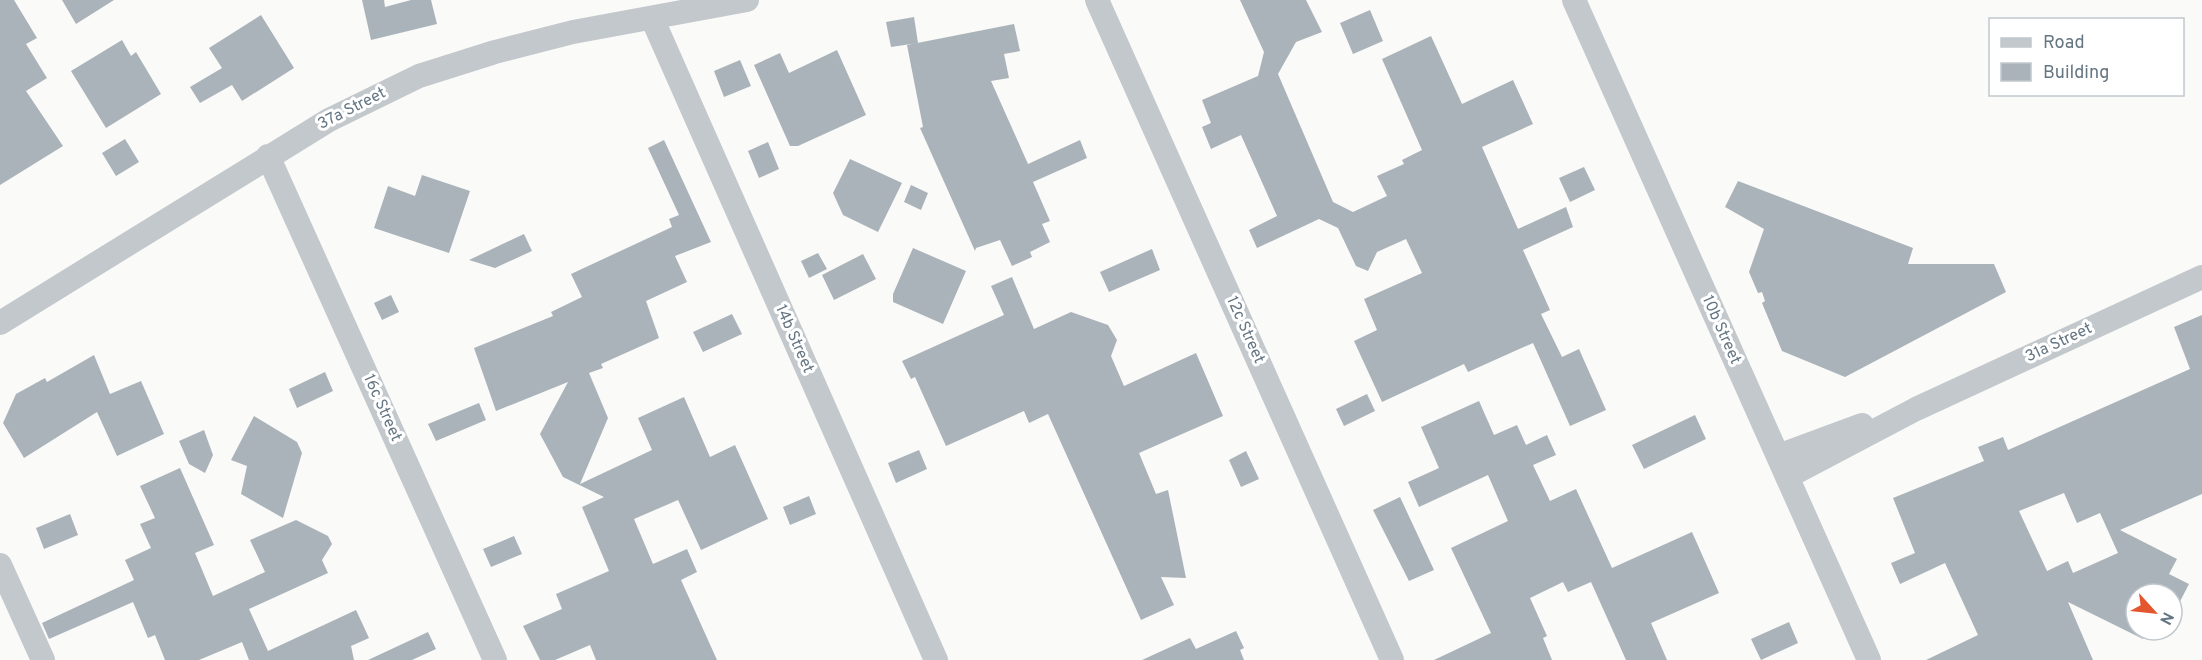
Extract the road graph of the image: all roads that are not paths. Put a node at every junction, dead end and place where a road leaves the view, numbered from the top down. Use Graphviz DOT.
graph roads {
  1 [pos="747,0"];
  2 [pos="1097,0"];
  3 [pos="1574,0"];
  4 [pos="652,18"];
  5 [pos="268,156"];
  6 [pos="2202,277"];
  7 [pos="0,322"];
  8 [pos="1782,467"];
  9 [pos="0,565"];
  10 [pos="43,660"];
  11 [pos="495,660"];
  12 [pos="936,660"];
  13 [pos="1392,660"];
  14 [pos="1869,660"];
  1 -- 4 [label="street, 37a Street"];
  2 -- 13 [label="street, 12c Street"];
  3 -- 8 [label="street, 10b Street"];
  4 -- 5 [label="street, 37a Street"];
  4 -- 12 [label="street, 14b Street"];
  5 -- 7 [label="street, 37a Street"];
  5 -- 11 [label="street, 16c Street"];
  6 -- 8 [label="street, 31a Street"];
  8 -- 14 [label="street, 10b Street"];
  9 -- 10 [label="street"];
}
